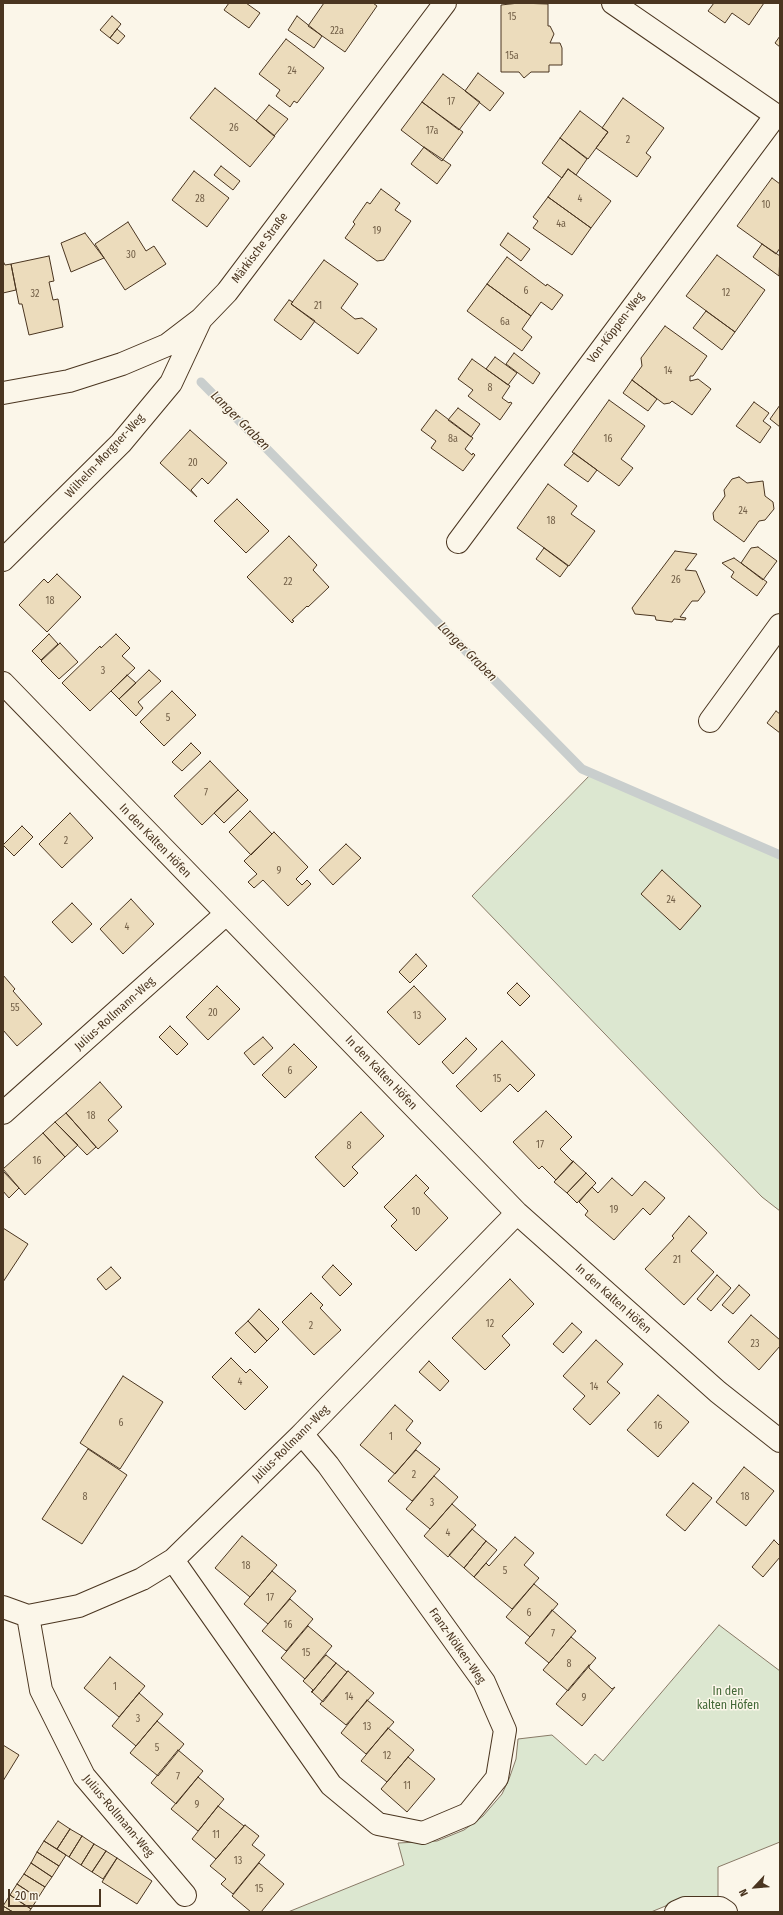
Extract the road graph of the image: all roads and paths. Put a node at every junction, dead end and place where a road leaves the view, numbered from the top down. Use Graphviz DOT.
graph roads {
  1 [pos="445,3"];
  2 [pos="613,3"];
  3 [pos="778,116"];
  4 [pos="201,319"];
  5 [pos="3,393"];
  6 [pos="458,542"];
  7 [pos="3,560"];
  8 [pos="780,625"];
  9 [pos="3,683"];
  10 [pos="710,721"];
  11 [pos="226,914"];
  12 [pos="3,1113"];
  13 [pos="517,1213"];
  14 [pos="302,1434"];
  15 [pos="780,1441"];
  16 [pos="173,1560"];
  17 [pos="3,1607"];
  18 [pos="28,1616"];
  19 [pos="185,1895"];
  20 [pos="676,1912"];
  21 [pos="726,1912"];
  1 -- 4 [label="street, Märkische Straße"];
  2 -- 3 [label="street, Von-Köppen-Weg"];
  3 -- 6 [label="street, Von-Köppen-Weg"];
  4 -- 5 [label="street, Märkische Straße"];
  4 -- 7 [label="street, Wilhelm-Morgner-Weg"];
  8 -- 10 [label="street"];
  9 -- 11 [label="street, In den Kalten Höfen"];
  11 -- 12 [label="street, Julius-Rollmann-Weg"];
  11 -- 13 [label="street, In den Kalten Höfen"];
  13 -- 14 [label="street, Julius-Rollmann-Weg"];
  13 -- 15 [label="street, In den Kalten Höfen"];
  14 -- 16 [label="street, Julius-Rollmann-Weg"];
  14 -- 16 [label="street, Franz-Nölken-Weg"];
  16 -- 18 [label="street, Julius-Rollmann-Weg"];
  17 -- 18 [label="street"];
  18 -- 19 [label="street, Julius-Rollmann-Weg"];
  20 -- 21 [label="street"];
}
